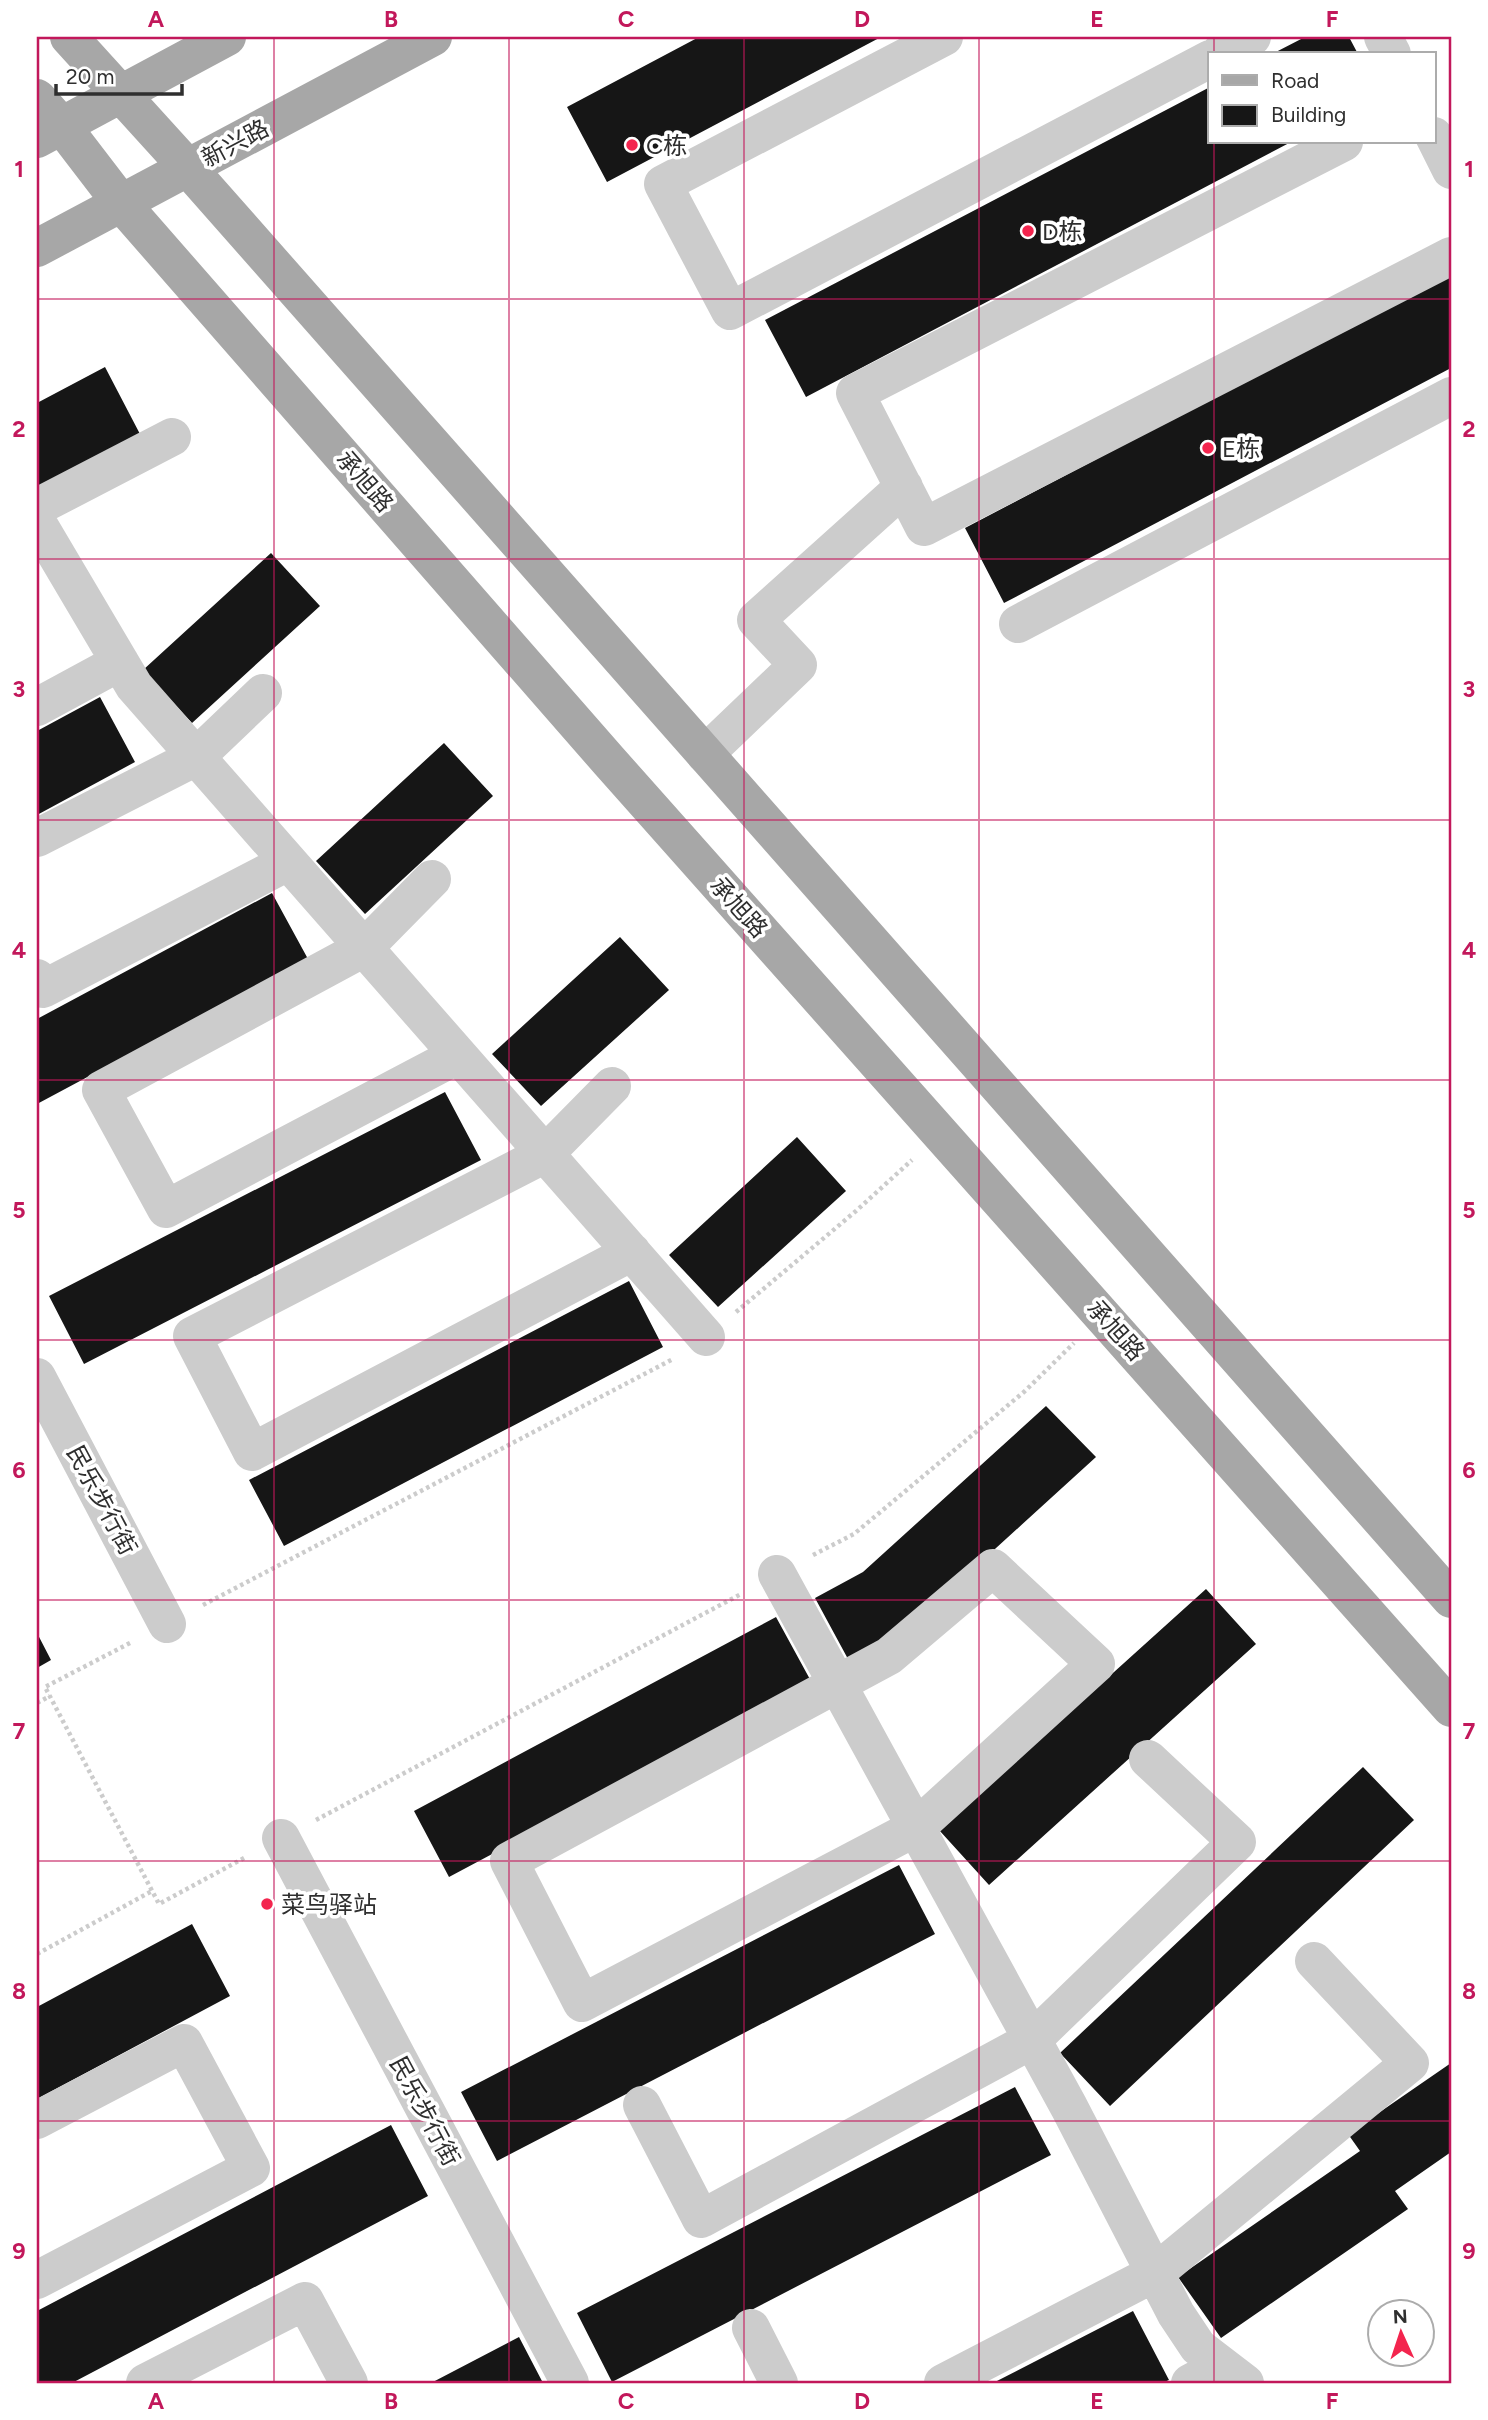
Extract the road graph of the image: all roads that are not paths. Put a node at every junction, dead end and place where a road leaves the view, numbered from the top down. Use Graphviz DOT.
graph roads {
  1 [pos="69,37"];
  2 [pos="227,37"];
  3 [pos="433,37"];
  4 [pos="944,37"];
  5 [pos="1252,37"];
  6 [pos="1223,52"];
  7 [pos="1208,60"];
  8 [pos="121,95"];
  9 [pos="37,98"];
  10 [pos="49,132"];
  11 [pos="1436,140"];
  12 [pos="1340,144"];
  13 [pos="188,168"];
  14 [pos="1451,170"];
  15 [pos="121,203"];
  16 [pos="37,248"];
  17 [pos="1451,256"];
  18 [pos="1451,396"];
  19 [pos="173,437"];
  20 [pos="904,487"];
  21 [pos="37,507"];
  22 [pos="37,522"];
  23 [pos="1018,624"];
  24 [pos="120,662"];
  25 [pos="263,693"];
  26 [pos="37,706"];
  27 [pos="705,754"];
  28 [pos="196,757"];
  29 [pos="37,838"];
  30 [pos="288,862"];
  31 [pos="432,879"];
  32 [pos="364,948"];
  33 [pos="37,978"];
  34 [pos="458,1055"];
  35 [pos="612,1086"];
  36 [pos="545,1154"];
  37 [pos="632,1252"];
  38 [pos="706,1337"];
  39 [pos="37,1377"];
  40 [pos="777,1574"];
  41 [pos="1451,1599"];
  42 [pos="167,1623"];
  43 [pos="838,1683"];
  44 [pos="1451,1708"];
  45 [pos="1148,1759"];
  46 [pos="917,1827"];
  47 [pos="281,1838"];
  48 [pos="1314,1961"];
  49 [pos="1032,2040"];
  50 [pos="642,2105"];
  51 [pos="37,2120"];
  52 [pos="1155,2273"];
  53 [pos="37,2280"];
  54 [pos="751,2328"];
  55 [pos="1219,2377"];
  56 [pos="145,2383"];
  57 [pos="349,2383"];
  58 [pos="569,2383"];
  59 [pos="779,2383"];
  60 [pos="943,2383"];
  1 -- 8 [label="main road"];
  2 -- 8 [label="main road"];
  3 -- 13 [label="main road, 新兴路"];
  4 -- 7 [label="street"];
  5 -- 6 [label="street"];
  8 -- 10 [label="main road"];
  8 -- 13 [label="main road"];
  9 -- 10 [label="main road, 承旭路"];
  10 -- 15 [label="main road, 承旭路"];
  11 -- 14 [label="street"];
  12 -- 20 [label="street"];
  13 -- 15 [label="main road, 新兴路"];
  13 -- 27 [label="main road"];
  15 -- 16 [label="main road, 新兴路"];
  15 -- 44 [label="main road, 承旭路"];
  17 -- 20 [label="street"];
  18 -- 23 [label="street"];
  19 -- 21 [label="street"];
  20 -- 27 [label="street"];
  22 -- 24 [label="street"];
  24 -- 26 [label="street"];
  24 -- 28 [label="street"];
  25 -- 28 [label="street"];
  27 -- 41 [label="main road"];
  28 -- 29 [label="street"];
  28 -- 30 [label="street"];
  30 -- 32 [label="street"];
  30 -- 33 [label="street"];
  31 -- 32 [label="street"];
  32 -- 34 [label="street"];
  32 -- 34 [label="street"];
  34 -- 36 [label="street"];
  35 -- 36 [label="street"];
  36 -- 37 [label="street"];
  36 -- 37 [label="street"];
  37 -- 38 [label="street"];
  39 -- 42 [label="street, 民乐步行街"];
  40 -- 43 [label="street"];
  43 -- 46 [label="street"];
  43 -- 46 [label="street"];
  43 -- 46 [label="street"];
  45 -- 49 [label="street"];
  46 -- 49 [label="street"];
  47 -- 58 [label="street, 民乐步行街"];
  48 -- 52 [label="street"];
  49 -- 50 [label="street"];
  49 -- 52 [label="street"];
  51 -- 53 [label="street"];
  52 -- 55 [label="street"];
  52 -- 60 [label="street"];
  54 -- 59 [label="street"];
  56 -- 57 [label="street"];
}
